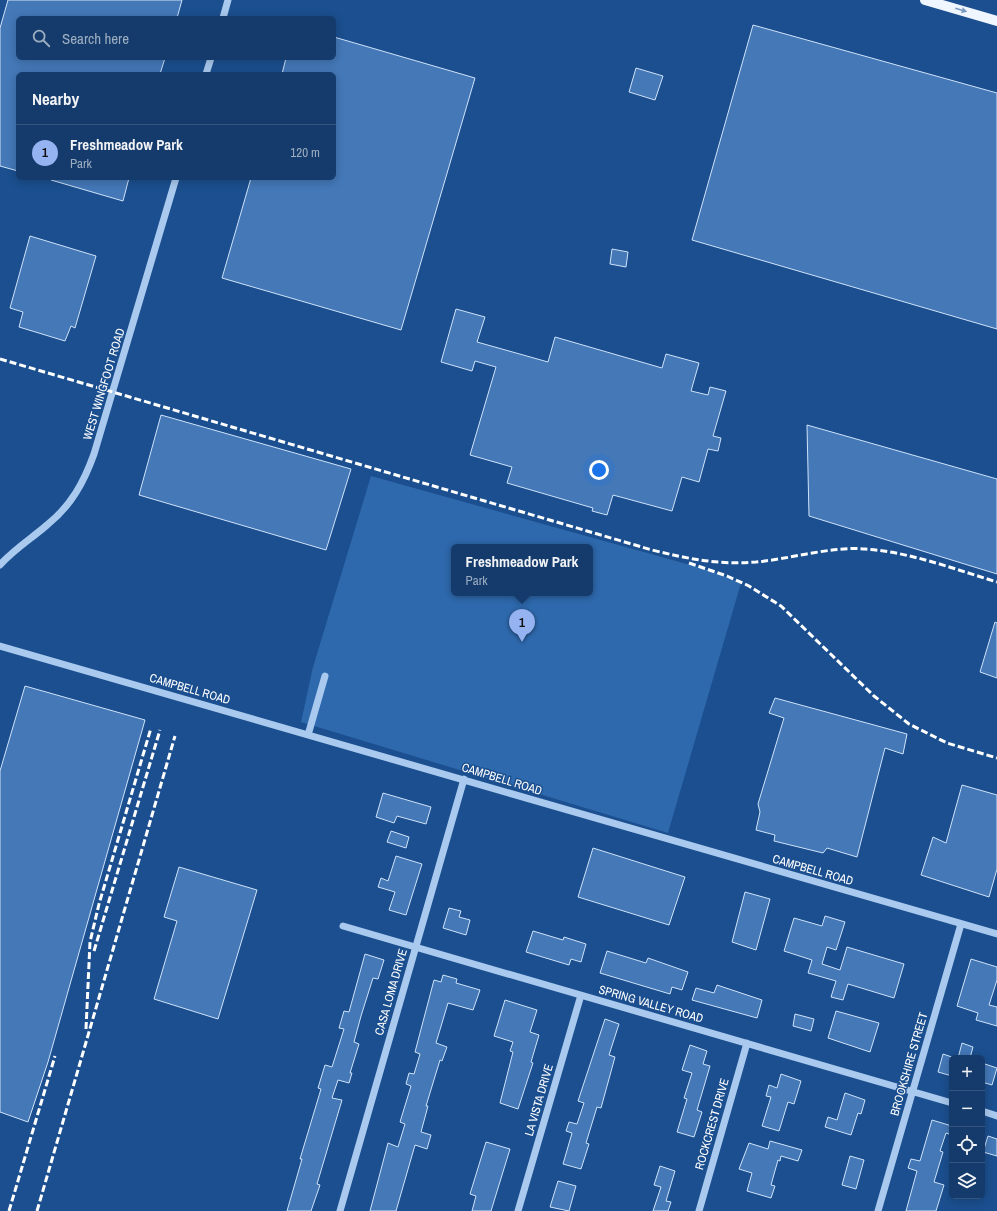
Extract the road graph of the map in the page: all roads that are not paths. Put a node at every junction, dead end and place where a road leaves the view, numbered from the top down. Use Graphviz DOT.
graph roads {
  1 [pos="228,0"];
  2 [pos="925,0"];
  3 [pos="224,16"];
  4 [pos="997,21"];
  5 [pos="210,60"];
  6 [pos="207,72"];
  7 [pos="175,180"];
  8 [pos="0,565"];
  9 [pos="0,646"];
  10 [pos="325,676"];
  11 [pos="308,734"];
  12 [pos="464,779"];
  13 [pos="961,924"];
  14 [pos="343,926"];
  15 [pos="997,934"];
  16 [pos="416,947"];
  17 [pos="581,995"];
  18 [pos="747,1043"];
  19 [pos="914,1091"];
  20 [pos="949,1101"];
  21 [pos="985,1112"];
  22 [pos="997,1116"];
  23 [pos="340,1211"];
  24 [pos="518,1211"];
  25 [pos="699,1211"];
  26 [pos="878,1211"];
  1 -- 3 [label="street"];
  2 -- 4 [label="main road, one-way"];
  5 -- 6 [label="street"];
  7 -- 8 [label="street, WEST WINGFOOT ROAD"];
  9 -- 11 [label="street, CAMPBELL ROAD"];
  10 -- 11 [label="street"];
  11 -- 12 [label="street, CAMPBELL ROAD"];
  12 -- 13 [label="street, CAMPBELL ROAD"];
  12 -- 16 [label="street, CASA LOMA DRIVE"];
  13 -- 15 [label="street, CAMPBELL ROAD"];
  13 -- 19 [label="street, BROOKSHIRE STREET"];
  14 -- 16 [label="street, SPRING VALLEY ROAD"];
  16 -- 17 [label="street, SPRING VALLEY ROAD"];
  16 -- 23 [label="street, CASA LOMA DRIVE"];
  17 -- 18 [label="street, SPRING VALLEY ROAD"];
  17 -- 24 [label="street, LA VISTA DRIVE"];
  18 -- 19 [label="street, SPRING VALLEY ROAD"];
  18 -- 25 [label="street, ROCKCREST DRIVE"];
  19 -- 20 [label="street, SPRING VALLEY ROAD"];
  19 -- 26 [label="street, BROOKSHIRE STREET"];
  21 -- 22 [label="street"];
}
